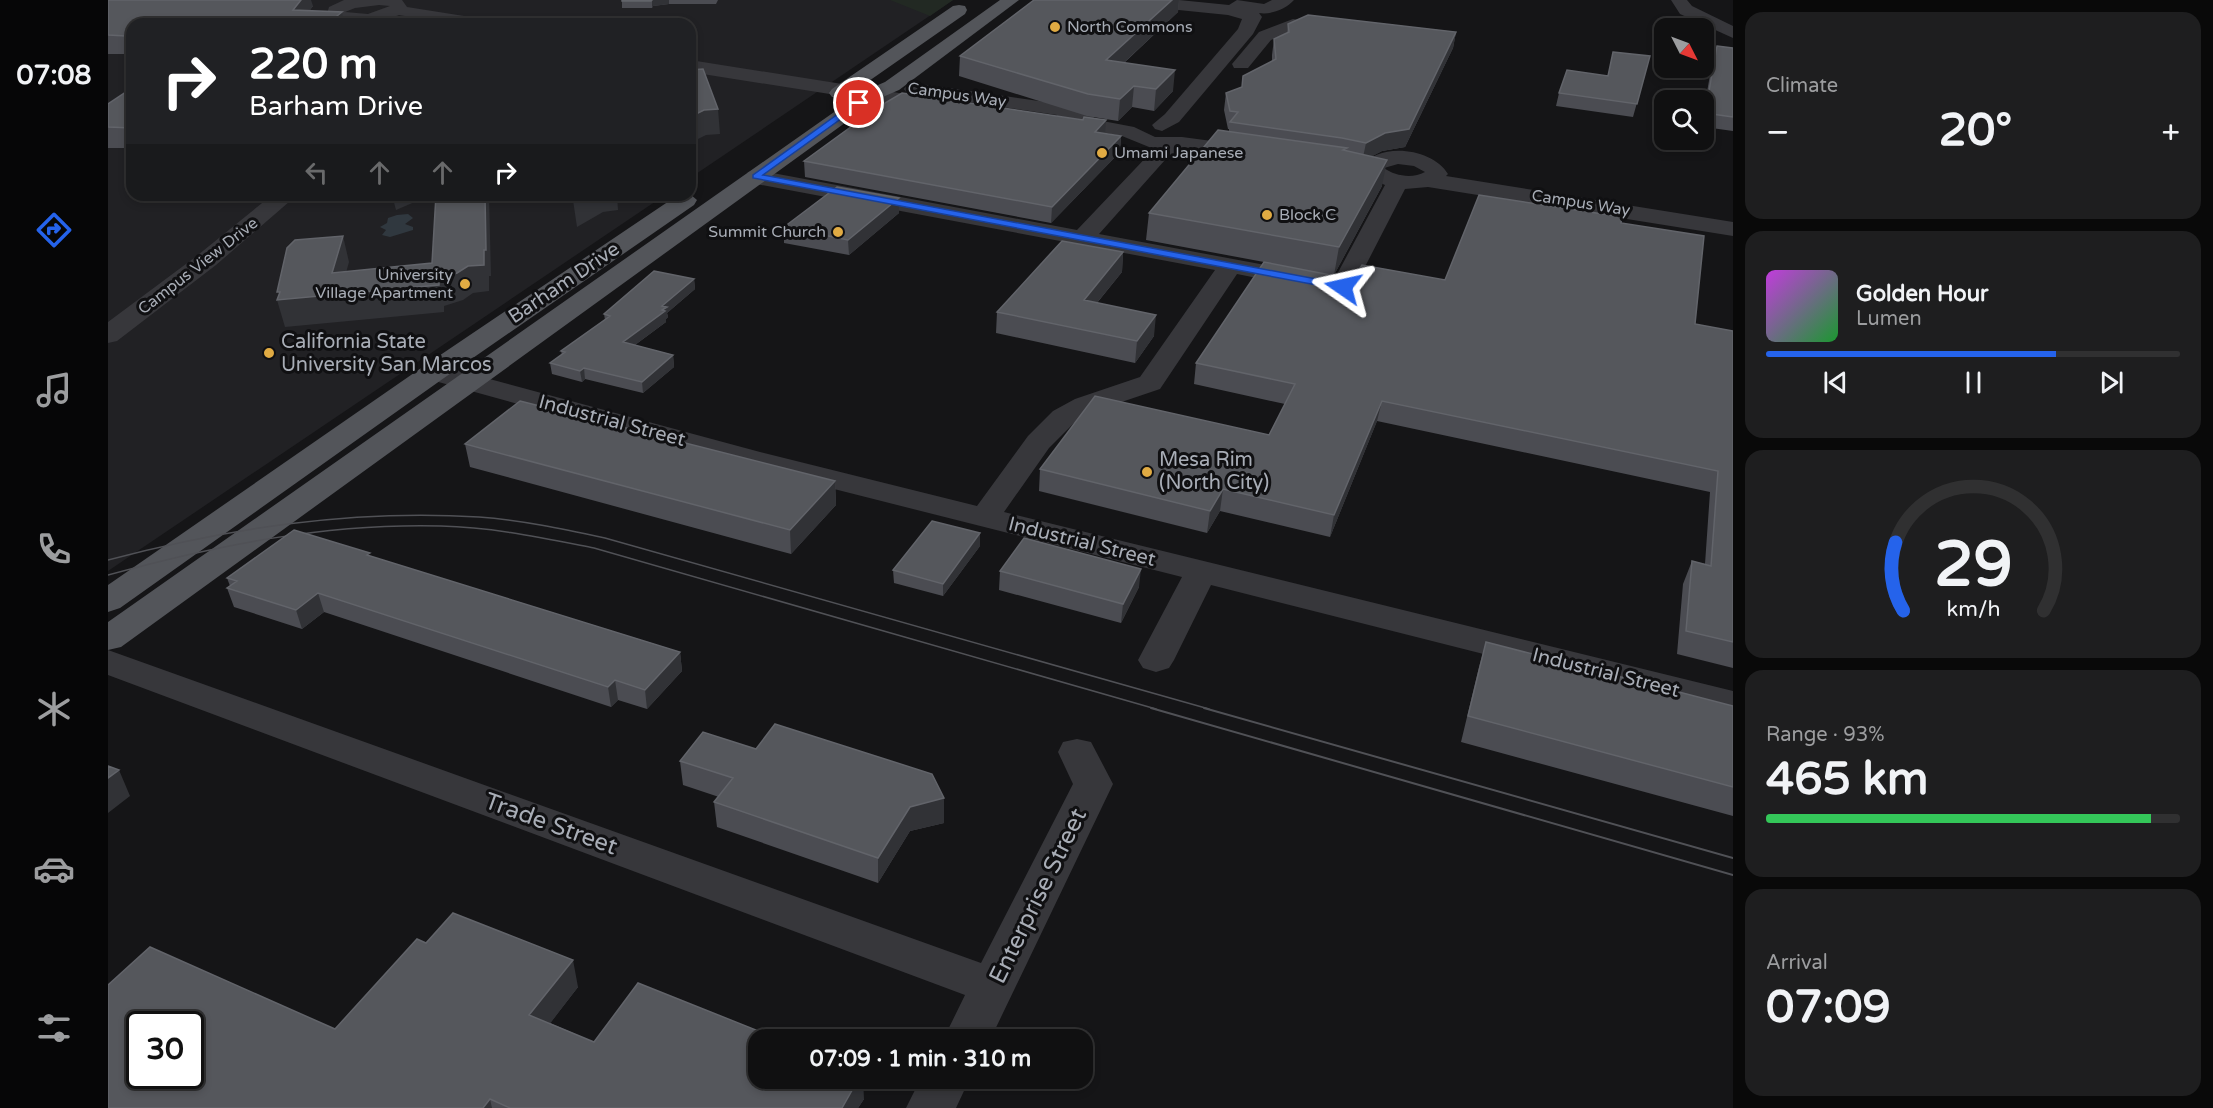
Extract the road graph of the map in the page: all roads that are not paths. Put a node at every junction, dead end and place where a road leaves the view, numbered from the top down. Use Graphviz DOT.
graph roads {
  1 [pos="974,0"];
  2 [pos="1011,0"];
  3 [pos="1129,0"];
  4 [pos="1679,0"];
  5 [pos="1188,3"];
  6 [pos="385,6"];
  7 [pos="480,6"];
  8 [pos="1295,9"];
  9 [pos="1260,12"];
  10 [pos="412,18"];
  11 [pos="446,18"];
  12 [pos="474,18"];
  13 [pos="1733,33"];
  14 [pos="696,56"];
  15 [pos="696,67"];
  16 [pos="892,86"];
  17 [pos="857,89"];
  18 [pos="789,128"];
  19 [pos="1150,132"];
  20 [pos="1183,137"];
  21 [pos="1267,149"];
  22 [pos="1351,162"];
  23 [pos="1385,172"];
  24 [pos="761,173"];
  25 [pos="710,196"];
  26 [pos="1550,198"];
  27 [pos="279,201"];
  28 [pos="1733,218"];
  29 [pos="1733,229"];
  30 [pos="1072,237"];
  31 [pos="1230,266"];
  32 [pos="110,333"];
  33 [pos="434,372"];
  34 [pos="468,382"];
  35 [pos="985,517"];
  36 [pos="1201,572"];
  37 [pos="108,601"];
  38 [pos="108,639"];
  39 [pos="1156,660"];
  40 [pos="108,662"];
  41 [pos="1733,704"];
  42 [pos="1077,752"];
  43 [pos="993,986"];
  44 [pos="972,1029"];
  45 [pos="940,1089"];
  46 [pos="931,1108"];
  1 -- 17 [label="main road"];
  2 -- 16 [label="main road"];
  3 -- 5 [label="street"];
  4 -- 13 [label="street"];
  5 -- 9 [label="street"];
  5 -- 9 [label="street"];
  6 -- 10 [label="street"];
  6 -- 11 [label="street"];
  7 -- 12 [label="street"];
  8 -- 9 [label="street"];
  8 -- 9 [label="street"];
  8 -- 20 [label="street"];
  9 -- 19 [label="street"];
  14 -- 17 [label="street, Campus Way"];
  15 -- 17 [label="street, Campus Way"];
  16 -- 17 [label="main road"];
  16 -- 19 [label="street, Campus Way"];
  17 -- 18 [label="main road"];
  17 -- 19 [label="street, Campus Way"];
  17 -- 24 [label="main road"];
  19 -- 20 [label="street, Campus Way"];
  19 -- 30 [label="street"];
  20 -- 21 [label="street, Campus Way"];
  20 -- 30 [label="street"];
  22 -- 23 [label="street, Campus Way"];
  23 -- 26 [label="street, Campus Way"];
  23 -- 31 [label="street"];
  24 -- 25 [label="main road"];
  24 -- 30 [label="street"];
  25 -- 33 [label="main road, Barham Drive"];
  25 -- 34 [label="main road, Barham Drive"];
  26 -- 28 [label="street, Campus Way"];
  26 -- 29 [label="street, Campus Way"];
  27 -- 32 [label="street, Campus View Drive"];
  30 -- 31 [label="street"];
  31 -- 35 [label="street"];
  33 -- 34 [label="street, Industrial Street"];
  33 -- 37 [label="main road, Barham Drive"];
  34 -- 35 [label="street, Industrial Street"];
  34 -- 38 [label="main road, Barham Drive"];
  35 -- 36 [label="street, Industrial Street"];
  36 -- 39 [label="street"];
  36 -- 41 [label="street, Industrial Street"];
  40 -- 43 [label="street, Trade Street"];
  42 -- 43 [label="street, Enterprise Street"];
  43 -- 44 [label="street, Enterprise Street"];
  45 -- 46 [label="street"];
}
